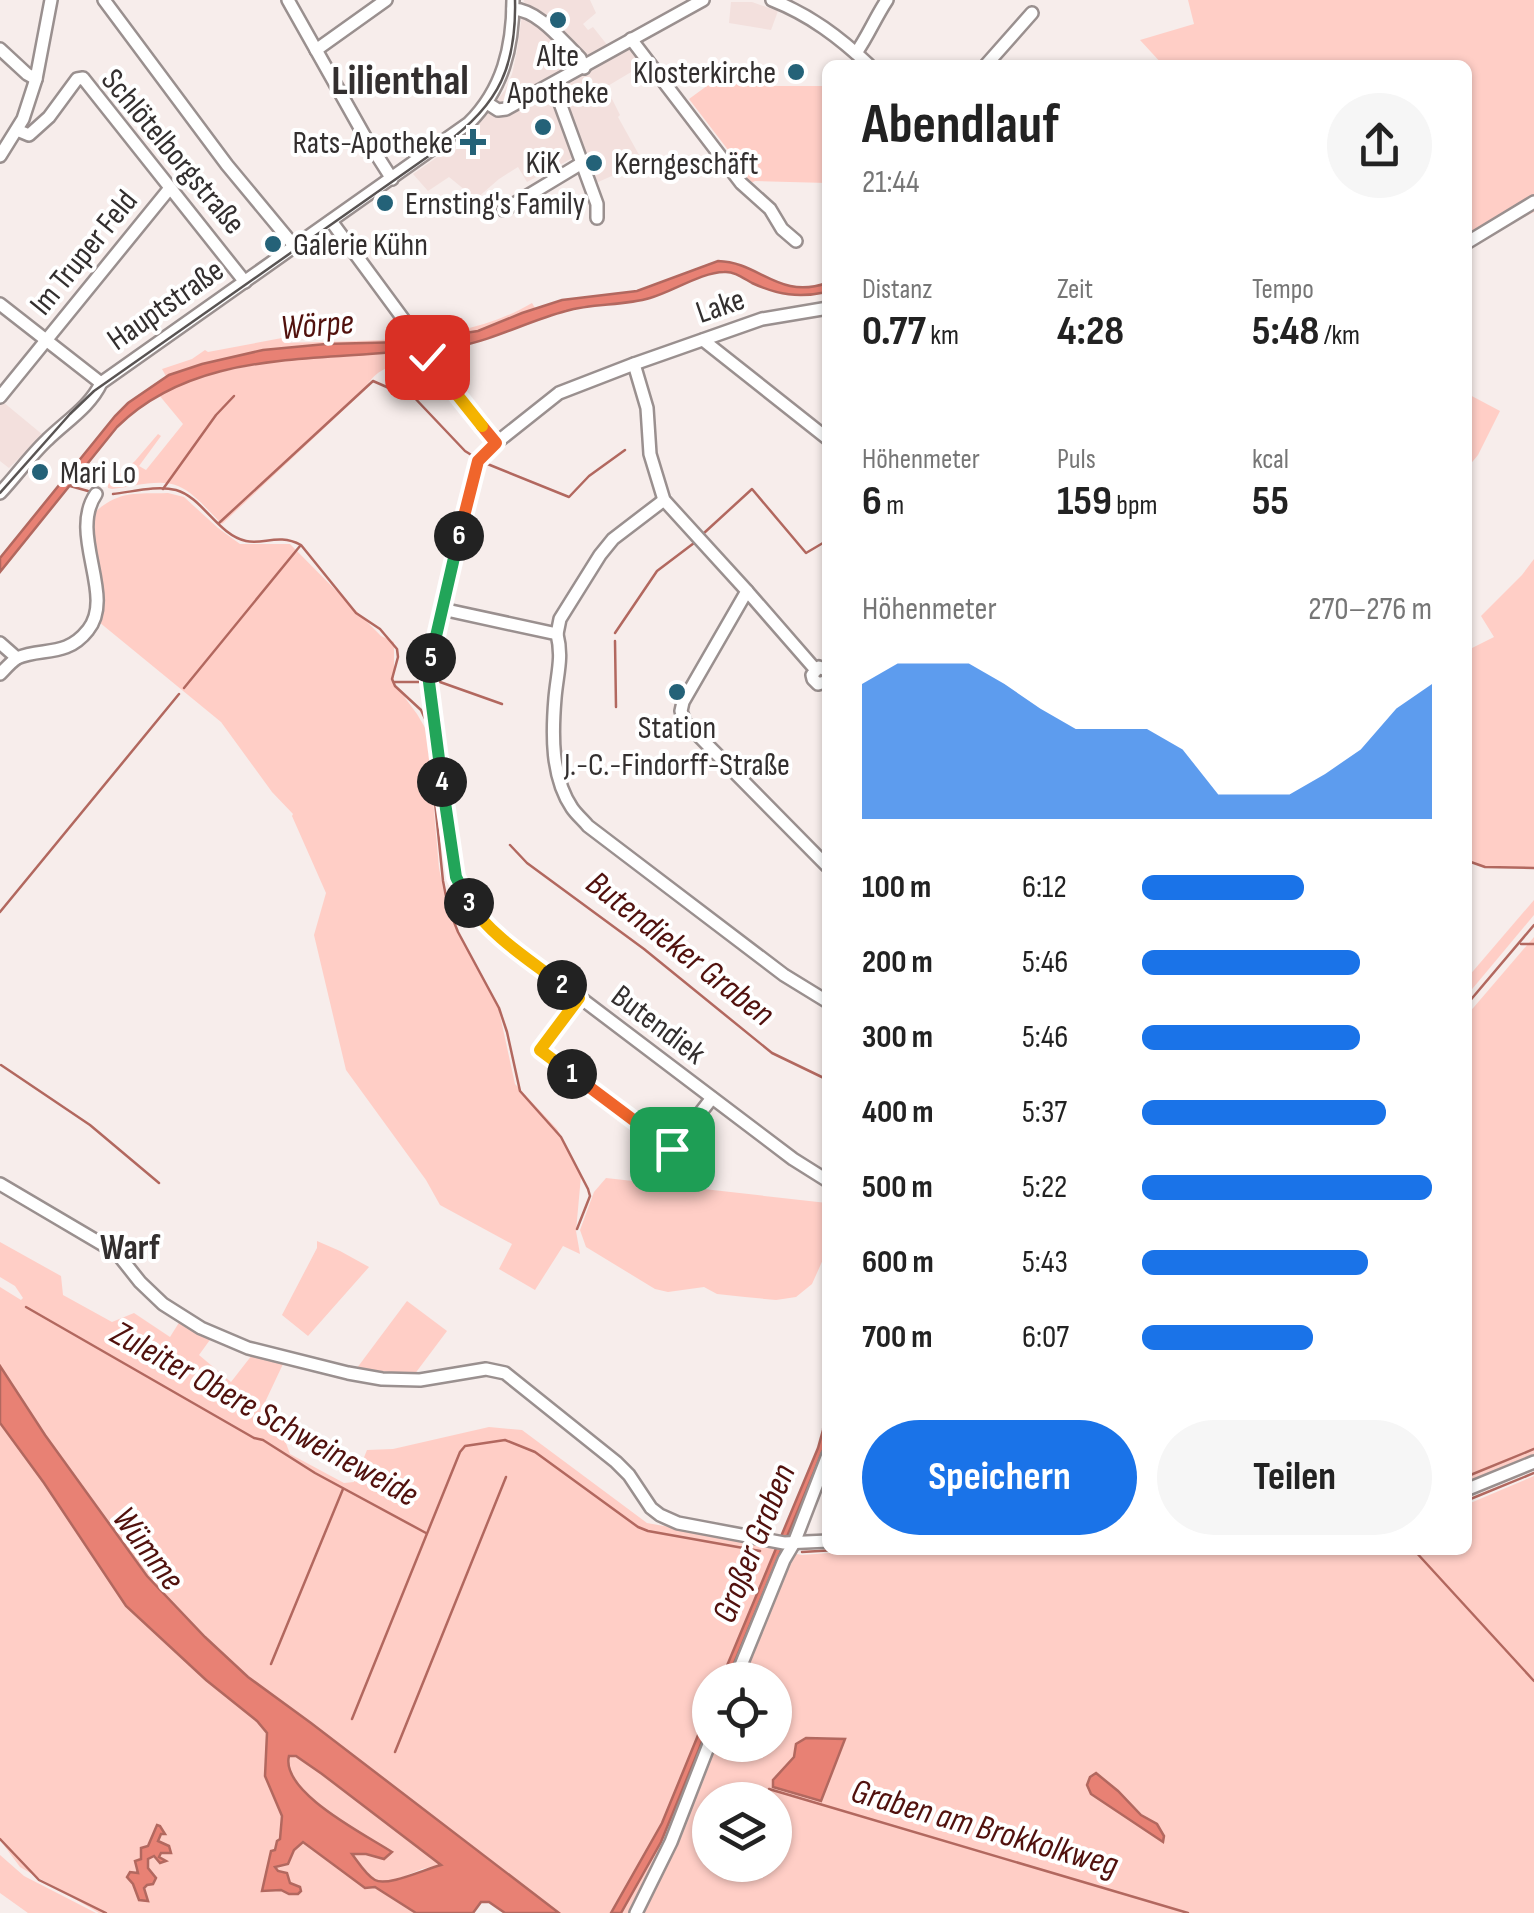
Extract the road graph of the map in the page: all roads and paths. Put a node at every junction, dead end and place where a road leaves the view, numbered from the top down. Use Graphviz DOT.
graph roads {
  1 [pos="51,0"];
  2 [pos="104,0"];
  3 [pos="288,0"];
  4 [pos="386,0"];
  5 [pos="664,0"];
  6 [pos="703,0"];
  7 [pos="772,0"];
  8 [pos="886,0"];
  9 [pos="513,4"];
  10 [pos="1032,13"];
  11 [pos="672,16"];
  12 [pos="631,39"];
  13 [pos="0,49"];
  14 [pos="316,50"];
  15 [pos="856,53"];
  16 [pos="863,60"];
  17 [pos="990,60"];
  18 [pos="584,68"];
  19 [pos="36,80"];
  20 [pos="554,84"];
  21 [pos="486,103"];
  22 [pos="17,130"];
  23 [pos="0,156"];
  24 [pos="582,163"];
  25 [pos="392,179"];
  26 [pos="170,188"];
  27 [pos="1534,202"];
  28 [pos="504,210"];
  29 [pos="597,218"];
  30 [pos="331,221"];
  31 [pos="1472,240"];
  32 [pos="796,241"];
  33 [pos="295,247"];
  34 [pos="245,282"];
  35 [pos="0,304"];
  36 [pos="822,309"];
  37 [pos="418,338"];
  38 [pos="47,340"];
  39 [pos="703,340"];
  40 [pos="427,357"];
  41 [pos="634,364"];
  42 [pos="100,383"];
  43 [pos="0,397"];
  44 [pos="822,435"];
  45 [pos="496,443"];
  46 [pos="0,493"];
  47 [pos="96,494"];
  48 [pos="664,500"];
  49 [pos="748,591"];
  50 [pos="442,609"];
  51 [pos="557,634"];
  52 [pos="0,643"];
  53 [pos="17,658"];
  54 [pos="0,674"];
  55 [pos="822,677"];
  56 [pos="822,861"];
  57 [pos="579,998"];
  58 [pos="822,998"];
  59 [pos="712,1098"];
  60 [pos="822,1177"];
  61 [pos="0,1184"];
  62 [pos="1534,1462"];
  63 [pos="822,1467"];
  64 [pos="1472,1486"];
  65 [pos="822,1541"];
  66 [pos="785,1543"];
  67 [pos="742,1662"];
  68 [pos="702,1762"];
  69 [pos="636,1913"];
  1 -- 19 [label="street"];
  2 -- 33 [label="street"];
  3 -- 14 [label="street"];
  4 -- 14 [label="street"];
  5 -- 11 [label="street"];
  6 -- 11 [label="street"];
  7 -- 15 [label="street"];
  8 -- 15 [label="street"];
  9 -- 18 [label="street"];
  9 -- 21 [label="street, Hauptstraße"];
  10 -- 17 [label="street"];
  11 -- 12 [label="street"];
  12 -- 18 [label="street"];
  12 -- 32 [label="street"];
  13 -- 19 [label="street"];
  14 -- 25 [label="street"];
  15 -- 16 [label="street"];
  18 -- 20 [label="street"];
  19 -- 22 [label="street"];
  20 -- 21 [label="street"];
  20 -- 24 [label="street"];
  21 -- 25 [label="street, Hauptstraße"];
  22 -- 23 [label="street"];
  22 -- 26 [label="street, Schlötelborgstraße"];
  24 -- 28 [label="street"];
  24 -- 29 [label="street"];
  25 -- 30 [label="street, Hauptstraße"];
  26 -- 34 [label="street, Schlötelborgstraße"];
  26 -- 38 [label="street, Im Truper Feld"];
  27 -- 31 [label="street"];
  30 -- 33 [label="street, Hauptstraße"];
  30 -- 37 [label="street"];
  33 -- 34 [label="street, Hauptstraße"];
  34 -- 42 [label="street, Hauptstraße"];
  35 -- 38 [label="street"];
  36 -- 39 [label="street, Lake"];
  38 -- 42 [label="street"];
  38 -- 43 [label="street, Im Truper Feld"];
  39 -- 41 [label="street, Lake"];
  39 -- 44 [label="street"];
  40 -- 45 [label="street"];
  41 -- 45 [label="street, Lake"];
  41 -- 48 [label="street"];
  42 -- 46 [label="street, Hauptstraße"];
  45 -- 50 [label="street, Butendiek"];
  47 -- 53 [label="street"];
  48 -- 49 [label="street"];
  48 -- 51 [label="street"];
  49 -- 55 [label="street"];
  49 -- 56 [label="street"];
  50 -- 51 [label="street"];
  50 -- 57 [label="street, Butendiek"];
  51 -- 58 [label="street"];
  52 -- 53 [label="street"];
  53 -- 54 [label="street"];
  57 -- 59 [label="street, Butendiek"];
  57 -- 59 [label="street"];
  59 -- 60 [label="street, Butendiek"];
  61 -- 66 [label="street"];
  62 -- 64 [label="street"];
  63 -- 66 [label="street"];
  65 -- 66 [label="street"];
  66 -- 67 [label="street"];
  68 -- 69 [label="street"];
}
